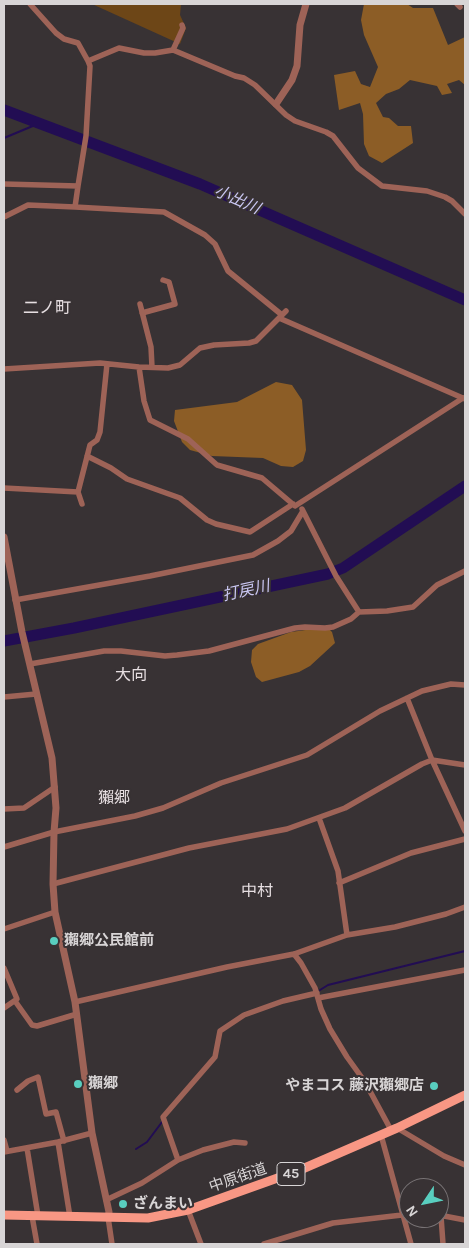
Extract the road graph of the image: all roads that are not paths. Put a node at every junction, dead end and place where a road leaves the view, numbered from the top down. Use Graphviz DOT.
graph roads {
  1 [pos="30,4"];
  2 [pos="306,4"];
  3 [pos="182,25"];
  4 [pos="173,50"];
  5 [pos="88,61"];
  6 [pos="276,104"];
  7 [pos="4,184"];
  8 [pos="78,186"];
  9 [pos="75,207"];
  10 [pos="465,214"];
  11 [pos="4,217"];
  12 [pos="163,280"];
  13 [pos="140,304"];
  14 [pos="142,313"];
  15 [pos="282,315"];
  16 [pos="107,364"];
  17 [pos="139,367"];
  18 [pos="152,367"];
  19 [pos="4,369"];
  20 [pos="464,398"];
  21 [pos="87,456"];
  22 [pos="4,488"];
  23 [pos="78,492"];
  24 [pos="82,504"];
  25 [pos="293,504"];
  26 [pos="300,504"];
  27 [pos="303,511"];
  28 [pos="4,537"];
  29 [pos="465,571"];
  30 [pos="15,600"];
  31 [pos="359,612"];
  32 [pos="30,664"];
  33 [pos="465,685"];
  34 [pos="36,694"];
  35 [pos="4,697"];
  36 [pos="407,698"];
  37 [pos="432,760"];
  38 [pos="465,765"];
  39 [pos="55,787"];
  40 [pos="4,809"];
  41 [pos="319,818"];
  42 [pos="465,831"];
  43 [pos="54,832"];
  44 [pos="465,839"];
  45 [pos="4,846"];
  46 [pos="53,884"];
  47 [pos="339,884"];
  48 [pos="465,908"];
  49 [pos="55,912"];
  50 [pos="4,929"];
  51 [pos="347,935"];
  52 [pos="294,954"];
  53 [pos="4,968"];
  54 [pos="465,970"];
  55 [pos="318,995"];
  56 [pos="15,1001"];
  57 [pos="75,1002"];
  58 [pos="4,1008"];
  59 [pos="77,1014"];
  60 [pos="17,1090"];
  61 [pos="465,1095"];
  62 [pos="394,1129"];
  63 [pos="92,1133"];
  64 [pos="380,1135"];
  65 [pos="4,1140"];
  66 [pos="61,1142"];
  67 [pos="245,1143"];
  68 [pos="27,1148"];
  69 [pos="6,1152"];
  70 [pos="178,1160"];
  71 [pos="465,1165"];
  72 [pos="106,1200"];
  73 [pos="399,1203"];
  74 [pos="188,1210"];
  75 [pos="399,1214"];
  76 [pos="4,1215"];
  77 [pos="35,1216"];
  78 [pos="70,1217"];
  79 [pos="108,1217"];
  80 [pos="449,1217"];
  81 [pos="465,1220"];
  82 [pos="406,1228"];
  83 [pos="441,1228"];
  84 [pos="37,1244"];
  85 [pos="112,1244"];
  86 [pos="201,1244"];
  87 [pos="264,1244"];
  88 [pos="411,1244"];
  89 [pos="443,1244"];
  1 -- 5 [label="street"];
  2 -- 6 [label="street"];
  3 -- 4 [label="street"];
  4 -- 5 [label="street"];
  4 -- 6 [label="street"];
  5 -- 8 [label="street"];
  6 -- 10 [label="street"];
  7 -- 8 [label="street"];
  8 -- 9 [label="street"];
  9 -- 11 [label="street"];
  9 -- 15 [label="street"];
  12 -- 14 [label="street"];
  13 -- 14 [label="street"];
  14 -- 18 [label="street"];
  15 -- 18 [label="street"];
  15 -- 20 [label="street"];
  16 -- 17 [label="street"];
  16 -- 19 [label="street"];
  16 -- 21 [label="street"];
  17 -- 18 [label="street"];
  17 -- 25 [label="street"];
  20 -- 26 [label="street"];
  21 -- 23 [label="street"];
  21 -- 25 [label="street"];
  22 -- 23 [label="street"];
  23 -- 24 [label="street"];
  25 -- 26 [label="street"];
  26 -- 27 [label="street"];
  27 -- 30 [label="street"];
  27 -- 31 [label="street"];
  28 -- 30 [label="street"];
  29 -- 31 [label="street"];
  30 -- 32 [label="street"];
  31 -- 32 [label="street"];
  32 -- 34 [label="street"];
  33 -- 36 [label="street"];
  34 -- 35 [label="street"];
  34 -- 39 [label="street"];
  36 -- 37 [label="street"];
  36 -- 43 [label="street"];
  37 -- 38 [label="street"];
  37 -- 41 [label="street"];
  37 -- 42 [label="street"];
  39 -- 40 [label="street"];
  39 -- 43 [label="street"];
  41 -- 46 [label="street"];
  41 -- 47 [label="street"];
  43 -- 45 [label="street"];
  43 -- 46 [label="street"];
  44 -- 47 [label="street"];
  46 -- 49 [label="street"];
  47 -- 51 [label="street"];
  48 -- 51 [label="street"];
  49 -- 50 [label="street"];
  49 -- 57 [label="street"];
  51 -- 52 [label="street"];
  52 -- 55 [label="street"];
  52 -- 57 [label="street"];
  53 -- 56 [label="street"];
  54 -- 55 [label="street"];
  55 -- 62 [label="street"];
  55 -- 70 [label="street"];
  56 -- 58 [label="street"];
  56 -- 59 [label="street"];
  57 -- 59 [label="street"];
  59 -- 63 [label="street"];
  60 -- 66 [label="street"];
  61 -- 62 [label="main road, 中原街道 / 45"];
  62 -- 64 [label="main road, 中原街道 / 45"];
  62 -- 71 [label="street"];
  63 -- 66 [label="street"];
  63 -- 72 [label="street"];
  64 -- 73 [label="street"];
  64 -- 74 [label="main road, 中原街道 / 45"];
  65 -- 69 [label="street"];
  66 -- 68 [label="street"];
  66 -- 78 [label="street"];
  67 -- 70 [label="street"];
  68 -- 69 [label="street"];
  68 -- 77 [label="street"];
  70 -- 72 [label="street"];
  72 -- 79 [label="street"];
  74 -- 79 [label="main road, 中原街道 / 45"];
  74 -- 86 [label="street"];
  75 -- 87 [label="street"];
  76 -- 77 [label="main road, 中原街道 / 45"];
  77 -- 78 [label="main road, 中原街道 / 45"];
  77 -- 84 [label="street"];
  78 -- 79 [label="main road, 中原街道 / 45"];
  79 -- 85 [label="street"];
  80 -- 81 [label="street"];
  82 -- 88 [label="street"];
  83 -- 89 [label="street"];
}
